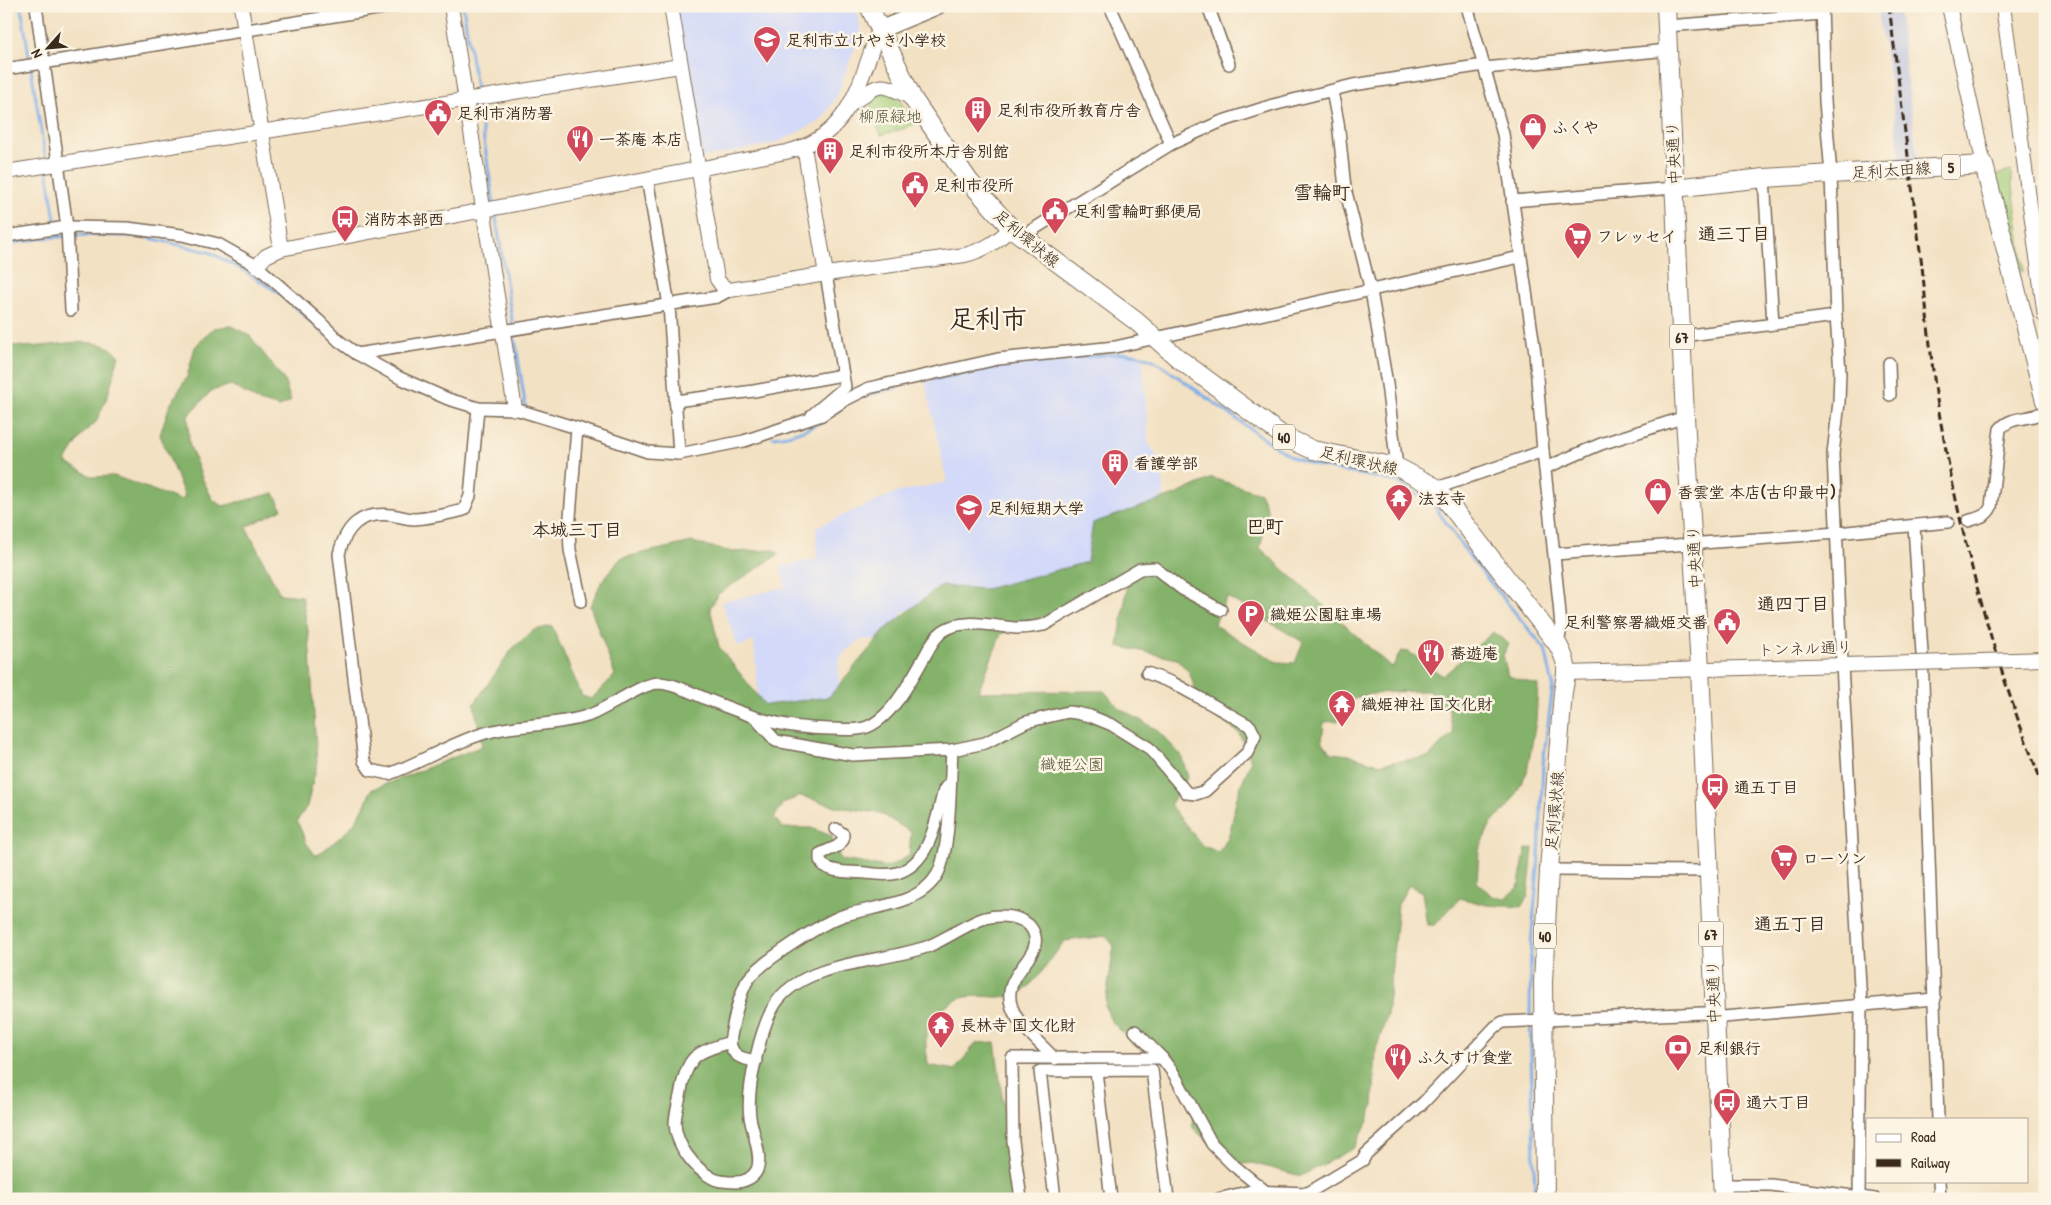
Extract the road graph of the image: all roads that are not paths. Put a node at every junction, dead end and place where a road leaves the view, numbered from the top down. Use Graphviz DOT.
graph roads {
  1 [pos="36,6"];
  2 [pos="241,6"];
  3 [pos="396,6"];
  4 [pos="451,6"];
  5 [pos="671,6"];
  6 [pos="869,6"];
  7 [pos="937,6"];
  8 [pos="1110,6"];
  9 [pos="1208,6"];
  10 [pos="1467,6"];
  11 [pos="1666,6"];
  12 [pos="1949,6"];
  13 [pos="2003,6"];
  14 [pos="1822,10"];
  15 [pos="1667,26"];
  16 [pos="245,30"];
  17 [pos="879,30"];
  18 [pos="1668,50"];
  19 [pos="45,63"];
  20 [pos="1228,64"];
  21 [pos="680,66"];
  22 [pos="1484,67"];
  23 [pos="6,69"];
  24 [pos="1332,91"];
  25 [pos="465,99"];
  26 [pos="913,99"];
  27 [pos="848,107"];
  28 [pos="262,131"];
  29 [pos="1172,144"];
  30 [pos="804,147"];
  31 [pos="60,164"];
  32 [pos="1984,165"];
  33 [pos="697,169"];
  34 [pos="6,172"];
  35 [pos="1831,174"];
  36 [pos="647,178"];
  37 [pos="1764,178"];
  38 [pos="1674,188"];
  39 [pos="1512,201"];
  40 [pos="483,210"];
  41 [pos="67,227"];
  42 [pos="1016,233"];
  43 [pos="6,236"];
  44 [pos="280,249"];
  45 [pos="1520,257"];
  46 [pos="257,266"];
  47 [pos="826,274"];
  48 [pos="730,290"];
  49 [pos="1371,290"];
  50 [pos="669,305"];
  51 [pos="72,310"];
  52 [pos="1836,316"];
  53 [pos="2045,316"];
  54 [pos="1773,324"];
  55 [pos="502,332"];
  56 [pos="1682,336"];
  57 [pos="1156,338"];
  58 [pos="357,354"];
  59 [pos="1889,363"];
  60 [pos="842,375"];
  61 [pos="1890,395"];
  62 [pos="675,401"];
  63 [pos="478,408"];
  64 [pos="2044,408"];
  65 [pos="515,409"];
  66 [pos="1685,417"];
  67 [pos="804,422"];
  68 [pos="577,428"];
  69 [pos="1543,451"];
  70 [pos="679,454"];
  71 [pos="1397,467"];
  72 [pos="1545,468"];
  73 [pos="1437,488"];
  74 [pos="1968,521"];
  75 [pos="1948,522"];
  76 [pos="1914,526"];
  77 [pos="1837,533"];
  78 [pos="1694,545"];
  79 [pos="1555,554"];
  80 [pos="580,601"];
  81 [pos="1221,610"];
  82 [pos="1558,645"];
  83 [pos="2045,660"];
  84 [pos="1842,664"];
  85 [pos="1700,668"];
  86 [pos="1147,673"];
  87 [pos="1566,673"];
  88 [pos="756,719"];
  89 [pos="952,750"];
  90 [pos="950,785"];
  91 [pos="836,829"];
  92 [pos="1549,870"];
  93 [pos="1709,870"];
  94 [pos="1935,999"];
  95 [pos="1861,1004"];
  96 [pos="1714,1014"];
  97 [pos="1543,1021"];
  98 [pos="1135,1031"];
  99 [pos="730,1042"];
  100 [pos="1162,1058"];
  101 [pos="1055,1059"];
  102 [pos="756,1061"];
  103 [pos="1096,1071"];
  104 [pos="1938,1118"];
  105 [pos="1939,1182"];
  106 [pos="1265,1191"];
  107 [pos="1723,1192"];
  108 [pos="1307,1196"];
  109 [pos="1860,1198"];
  110 [pos="1021,1199"];
  111 [pos="1055,1199"];
  112 [pos="1112,1199"];
  113 [pos="1168,1199"];
  114 [pos="1218,1199"];
  115 [pos="1545,1199"];
  116 [pos="1875,1199"];
  117 [pos="1940,1199"];
  1 -- 19 [label="street"];
  2 -- 16 [label="street"];
  3 -- 16 [label="street"];
  4 -- 25 [label="street"];
  5 -- 21 [label="street"];
  6 -- 17 [label="main road, 足利環状線 / 40"];
  7 -- 17 [label="main road"];
  8 -- 29 [label="street"];
  9 -- 20 [label="street"];
  10 -- 22 [label="street"];
  11 -- 15 [label="main road, 中央通り / 67"];
  12 -- 32 [label="street"];
  13 -- 53 [label="street"];
  14 -- 15 [label="street"];
  14 -- 35 [label="street"];
  15 -- 18 [label="main road, 中央通り / 67"];
  16 -- 19 [label="street"];
  16 -- 28 [label="street"];
  17 -- 26 [label="main road, 足利環状線 / 40"];
  17 -- 27 [label="street"];
  18 -- 22 [label="street"];
  18 -- 38 [label="main road, 中央通り / 67"];
  19 -- 23 [label="street"];
  19 -- 31 [label="street"];
  21 -- 25 [label="street"];
  21 -- 33 [label="street"];
  22 -- 24 [label="street"];
  22 -- 39 [label="street"];
  24 -- 29 [label="street"];
  24 -- 49 [label="street"];
  25 -- 28 [label="street"];
  25 -- 40 [label="street"];
  26 -- 27 [label="street"];
  26 -- 42 [label="main road, 足利環状線 / 40"];
  27 -- 30 [label="street"];
  28 -- 31 [label="street"];
  28 -- 44 [label="street"];
  29 -- 42 [label="street"];
  30 -- 33 [label="street"];
  30 -- 47 [label="street"];
  31 -- 34 [label="street"];
  31 -- 41 [label="street"];
  32 -- 35 [label="main road, 足利太田線 / 5"];
  32 -- 64 [label="main road, 5"];
  33 -- 36 [label="street"];
  33 -- 48 [label="street"];
  35 -- 37 [label="main road, 足利太田線 / 5"];
  35 -- 52 [label="street"];
  36 -- 40 [label="street"];
  36 -- 50 [label="street"];
  37 -- 38 [label="main road, 足利太田線 / 5"];
  37 -- 54 [label="street"];
  38 -- 39 [label="street"];
  38 -- 56 [label="main road, 中央通り / 67"];
  39 -- 45 [label="street"];
  40 -- 44 [label="street"];
  40 -- 55 [label="street"];
  41 -- 43 [label="street"];
  41 -- 46 [label="street"];
  41 -- 51 [label="street"];
  42 -- 47 [label="street"];
  42 -- 57 [label="main road, 足利環状線 / 40"];
  44 -- 46 [label="street"];
  45 -- 49 [label="street"];
  45 -- 69 [label="street"];
  46 -- 58 [label="street"];
  47 -- 48 [label="street"];
  47 -- 60 [label="street"];
  48 -- 50 [label="street"];
  49 -- 57 [label="street"];
  49 -- 71 [label="street"];
  50 -- 55 [label="street"];
  50 -- 62 [label="street"];
  52 -- 54 [label="street"];
  52 -- 77 [label="street"];
  54 -- 56 [label="street"];
  55 -- 58 [label="street"];
  55 -- 65 [label="street"];
  56 -- 66 [label="main road, 中央通り / 67"];
  57 -- 67 [label="street"];
  57 -- 71 [label="main road, 足利環状線 / 40"];
  58 -- 63 [label="street"];
  59 -- 61 [label="street"];
  60 -- 62 [label="street"];
  60 -- 67 [label="street"];
  62 -- 70 [label="street"];
  63 -- 65 [label="street"];
  63 -- 88 [label="street"];
  64 -- 74 [label="street"];
  65 -- 68 [label="street"];
  66 -- 72 [label="street"];
  66 -- 78 [label="main road, 中央通り / 67"];
  67 -- 70 [label="street"];
  68 -- 70 [label="street"];
  68 -- 80 [label="street"];
  69 -- 72 [label="street"];
  69 -- 73 [label="street"];
  71 -- 73 [label="main road, 足利環状線 / 40"];
  72 -- 79 [label="street"];
  73 -- 82 [label="main road, 足利環状線 / 40"];
  75 -- 76 [label="street"];
  76 -- 77 [label="street"];
  76 -- 94 [label="street"];
  77 -- 78 [label="street"];
  77 -- 84 [label="street"];
  78 -- 79 [label="street"];
  78 -- 85 [label="main road, 中央通り / 67"];
  79 -- 82 [label="street"];
  81 -- 88 [label="street"];
  82 -- 87 [label="main road, 足利環状線 / 40"];
  83 -- 84 [label="street, トンネル通り, bridge"];
  84 -- 85 [label="street, トンネル通り"];
  84 -- 95 [label="street"];
  85 -- 87 [label="street, トンネル通り"];
  85 -- 93 [label="main road, 中央通り / 67"];
  86 -- 89 [label="street"];
  87 -- 92 [label="main road, 足利環状線 / 40"];
  88 -- 89 [label="street"];
  89 -- 90 [label="street"];
  90 -- 91 [label="street"];
  90 -- 99 [label="street"];
  92 -- 93 [label="street"];
  92 -- 97 [label="main road, 足利環状線 / 40"];
  93 -- 96 [label="main road, 中央通り / 67"];
  94 -- 95 [label="street"];
  94 -- 104 [label="street"];
  95 -- 96 [label="street"];
  95 -- 109 [label="street"];
  96 -- 97 [label="street"];
  96 -- 107 [label="main road, 中央通り / 67"];
  97 -- 108 [label="street"];
  97 -- 115 [label="main road, 足利環状線 / 40"];
  98 -- 100 [label="street"];
  99 -- 102 [label="street"];
  99 -- 102 [label="street"];
  100 -- 101 [label="street"];
  100 -- 106 [label="street"];
  101 -- 102 [label="street"];
  101 -- 110 [label="street"];
  103 -- 111 [label="street"];
  103 -- 112 [label="street"];
  103 -- 113 [label="street"];
  105 -- 117 [label="street"];
  106 -- 108 [label="street"];
  106 -- 114 [label="street"];
  107 -- 109 [label="street"];
  109 -- 116 [label="street"];
}
